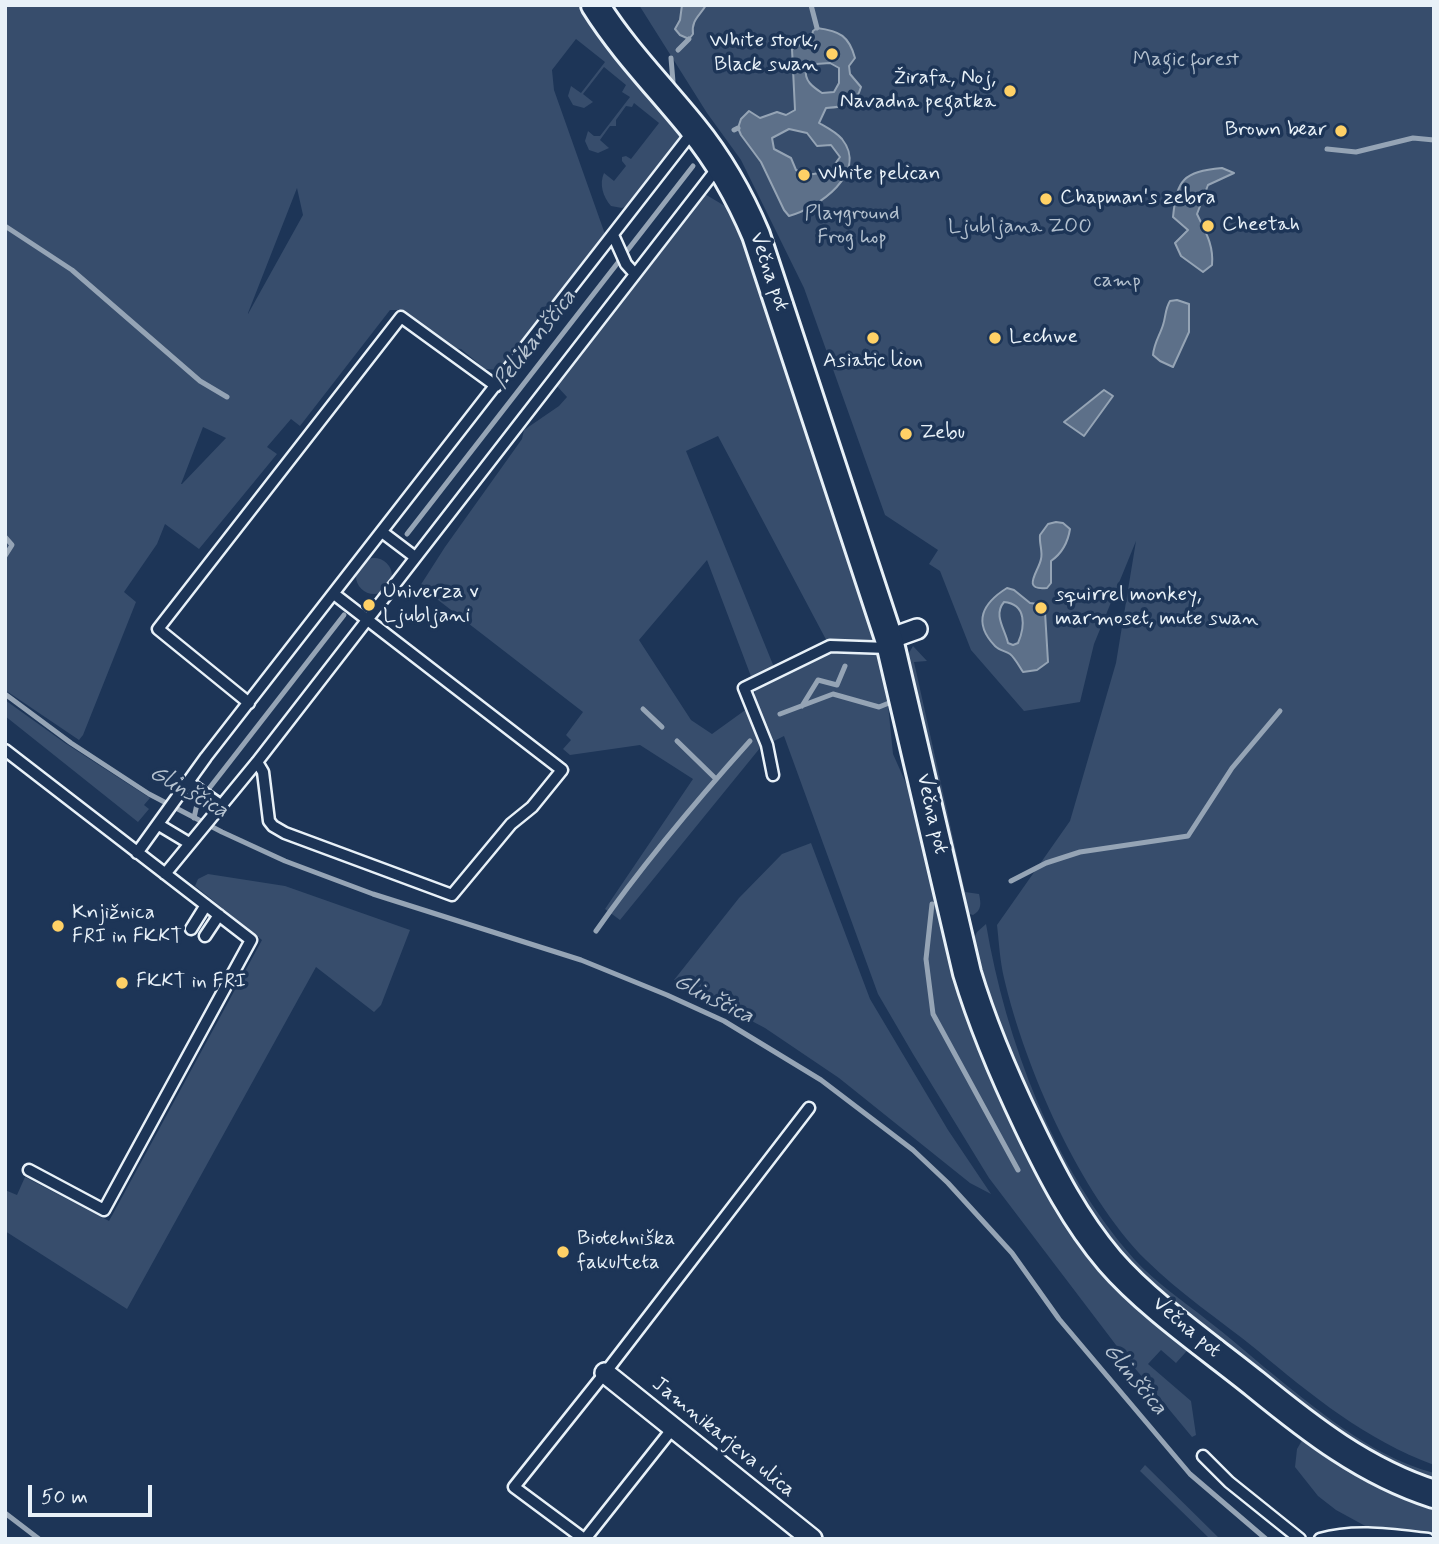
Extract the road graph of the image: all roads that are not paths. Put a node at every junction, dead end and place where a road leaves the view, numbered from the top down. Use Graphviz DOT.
graph roads {
  1 [pos="595,5"];
  2 [pos="695,130"];
  3 [pos="720,166"];
  4 [pos="614,237"];
  5 [pos="635,274"];
  6 [pos="496,386"];
  7 [pos="382,532"];
  8 [pos="415,557"];
  9 [pos="334,594"];
  10 [pos="367,619"];
  11 [pos="918,629"];
  12 [pos="891,643"];
  13 [pos="249,703"];
  14 [pos="6,751"];
  15 [pos="257,762"];
  16 [pos="773,775"];
  17 [pos="188,782"];
  18 [pos="222,806"];
  19 [pos="159,825"];
  20 [pos="189,843"];
  21 [pos="137,853"];
  22 [pos="166,874"];
  23 [pos="206,905"];
  24 [pos="219,915"];
  25 [pos="191,929"];
  26 [pos="205,936"];
  27 [pos="808,1108"];
  28 [pos="29,1170"];
  29 [pos="605,1373"];
  30 [pos="673,1428"];
  31 [pos="1203,1456"];
  32 [pos="1434,1494"];
  33 [pos="585,1539"];
  34 [pos="812,1539"];
  35 [pos="1300,1539"];
  36 [pos="1320,1539"];
  37 [pos="1428,1539"];
  1 -- 2 [label="main road, Večna pot"];
  2 -- 3 [label="main road, Večna pot"];
  2 -- 4 [label="lane"];
  3 -- 5 [label="lane"];
  3 -- 12 [label="main road, Večna pot"];
  4 -- 5 [label="lane"];
  4 -- 6 [label="lane"];
  5 -- 8 [label="lane"];
  6 -- 7 [label="lane"];
  6 -- 13 [label="lane"];
  7 -- 8 [label="lane"];
  7 -- 9 [label="lane"];
  8 -- 10 [label="lane"];
  9 -- 10 [label="lane"];
  9 -- 13 [label="lane"];
  10 -- 15 [label="lane"];
  10 -- 15 [label="lane"];
  11 -- 12 [label="street"];
  12 -- 16 [label="lane"];
  12 -- 32 [label="main road, Večna pot"];
  13 -- 17 [label="lane"];
  14 -- 21 [label="lane"];
  15 -- 18 [label="lane"];
  17 -- 18 [label="lane"];
  17 -- 19 [label="lane"];
  18 -- 20 [label="lane"];
  19 -- 20 [label="lane"];
  19 -- 21 [label="lane"];
  20 -- 22 [label="lane"];
  21 -- 22 [label="lane"];
  22 -- 23 [label="lane"];
  23 -- 24 [label="lane"];
  23 -- 25 [label="lane"];
  24 -- 26 [label="lane"];
  24 -- 28 [label="lane"];
  27 -- 29 [label="lane"];
  29 -- 30 [label="street, Jamnikarjeva ulica"];
  29 -- 33 [label="lane"];
  30 -- 33 [label="lane"];
  30 -- 34 [label="street, Jamnikarjeva ulica"];
  31 -- 35 [label="lane"];
  36 -- 37 [label="lane"];
}
